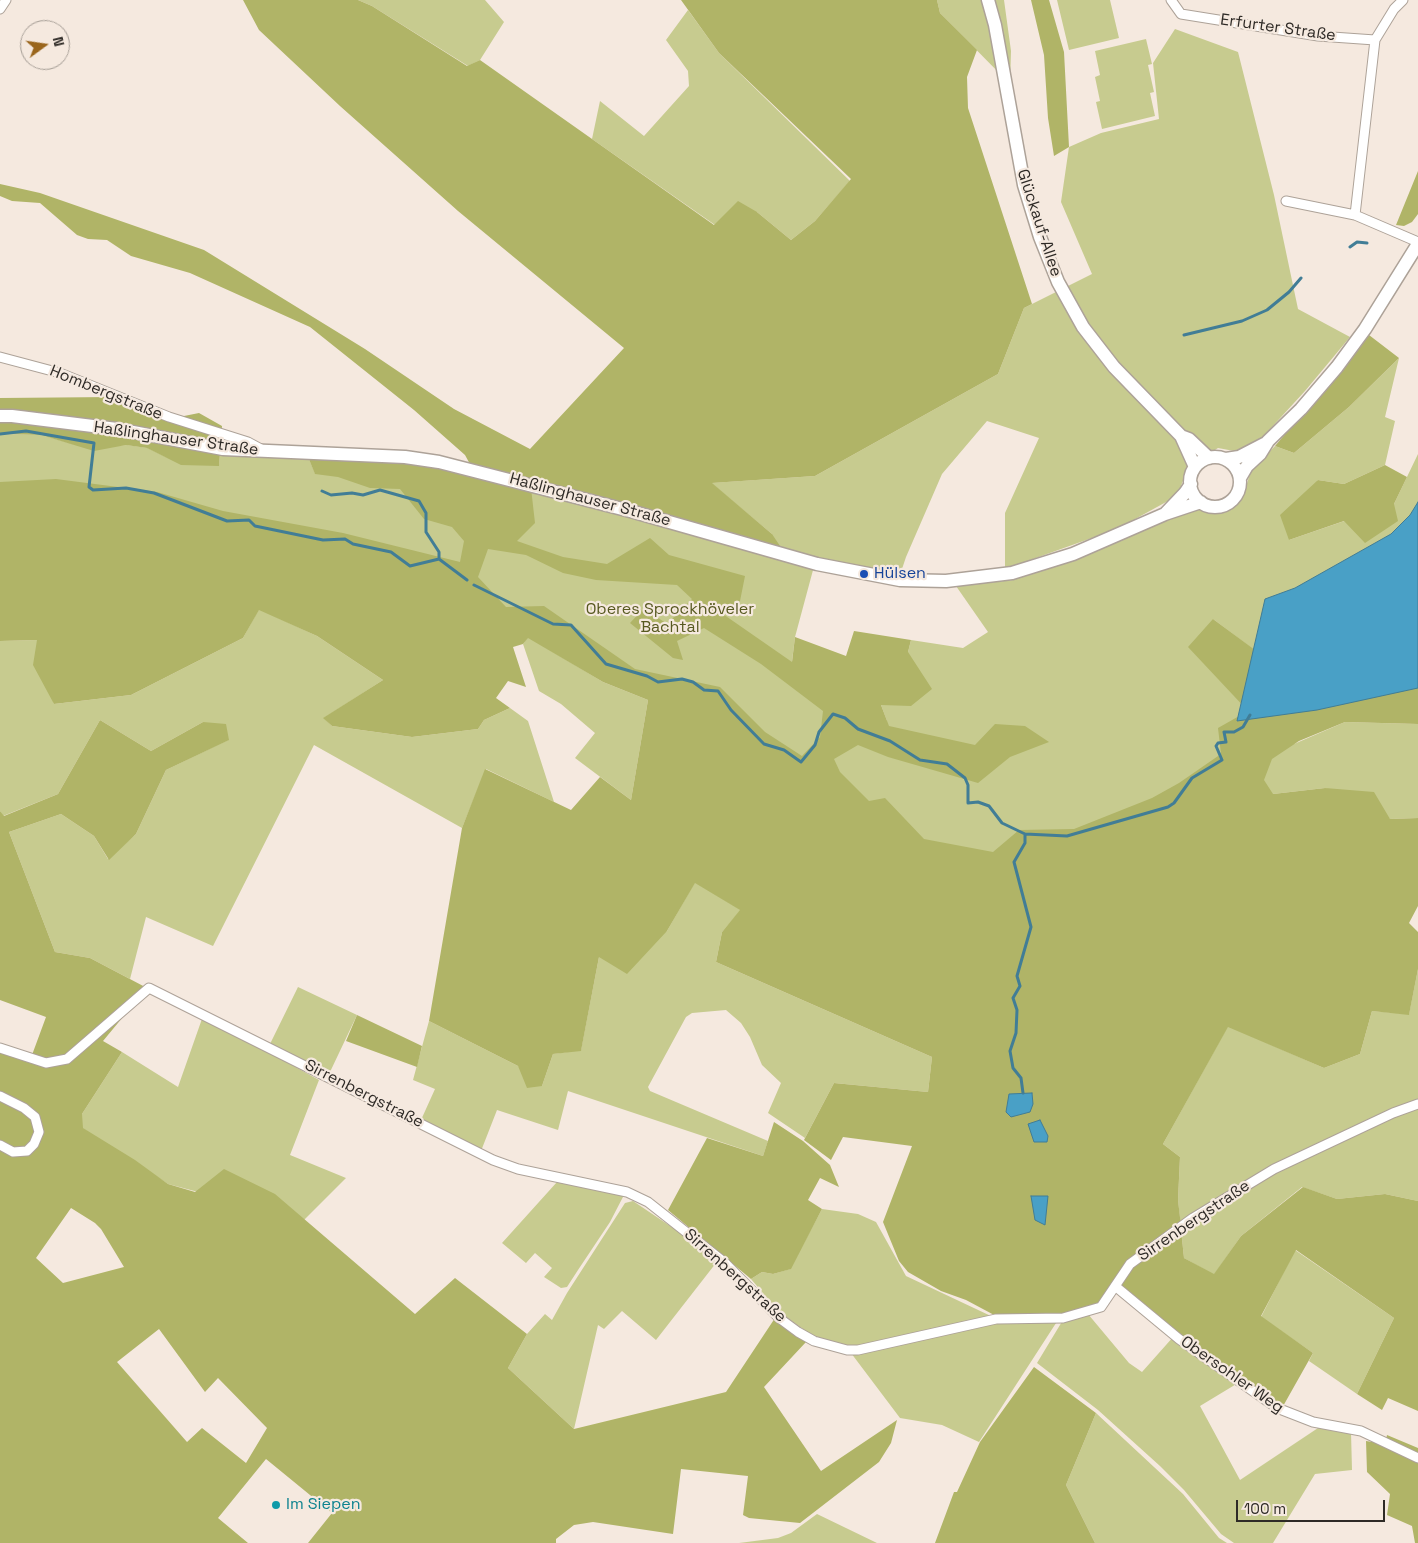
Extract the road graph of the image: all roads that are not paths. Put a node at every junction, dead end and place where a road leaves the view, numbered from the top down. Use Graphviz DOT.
graph roads {
  1 [pos="6,0"];
  2 [pos="988,0"];
  3 [pos="1171,0"];
  4 [pos="1403,0"];
  5 [pos="0,9"];
  6 [pos="1375,40"];
  7 [pos="1286,201"];
  8 [pos="1354,215"];
  9 [pos="1418,243"];
  10 [pos="0,357"];
  11 [pos="0,416"];
  12 [pos="1181,436"];
  13 [pos="1268,442"];
  14 [pos="266,452"];
  15 [pos="1209,458"];
  16 [pos="1226,459"];
  17 [pos="1195,467"];
  18 [pos="1240,478"];
  19 [pos="1190,484"];
  20 [pos="1201,502"];
  21 [pos="1165,514"];
  22 [pos="0,1048"];
  23 [pos="0,1096"];
  24 [pos="1418,1104"];
  25 [pos="0,1145"];
  26 [pos="1115,1286"];
  27 [pos="1418,1458"];
  1 -- 5 [label="street"];
  2 -- 12 [label="main road, Glückauf-Allee"];
  3 -- 6 [label="street, Erfurter Straße"];
  4 -- 6 [label="street"];
  6 -- 8 [label="street"];
  7 -- 8 [label="street"];
  8 -- 9 [label="street"];
  9 -- 13 [label="main road"];
  10 -- 14 [label="street, Hombergstraße"];
  11 -- 14 [label="main road, Haßlinghauser Straße"];
  12 -- 15 [label="main road, Glückauf-Allee"];
  12 -- 17 [label="main road, Glückauf-Allee"];
  13 -- 16 [label="main road"];
  13 -- 18 [label="main road"];
  14 -- 21 [label="main road, Haßlinghauser Straße"];
  15 -- 16 [label="main road"];
  15 -- 17 [label="main road"];
  16 -- 18 [label="main road"];
  17 -- 19 [label="main road"];
  18 -- 20 [label="main road"];
  19 -- 20 [label="main road"];
  19 -- 21 [label="main road, Haßlinghauser Straße"];
  20 -- 21 [label="main road, Haßlinghauser Straße"];
  22 -- 26 [label="street, Sirrenbergstraße"];
  23 -- 25 [label="street"];
  24 -- 26 [label="street, Sirrenbergstraße"];
  26 -- 27 [label="street, Obersohler Weg"];
}
